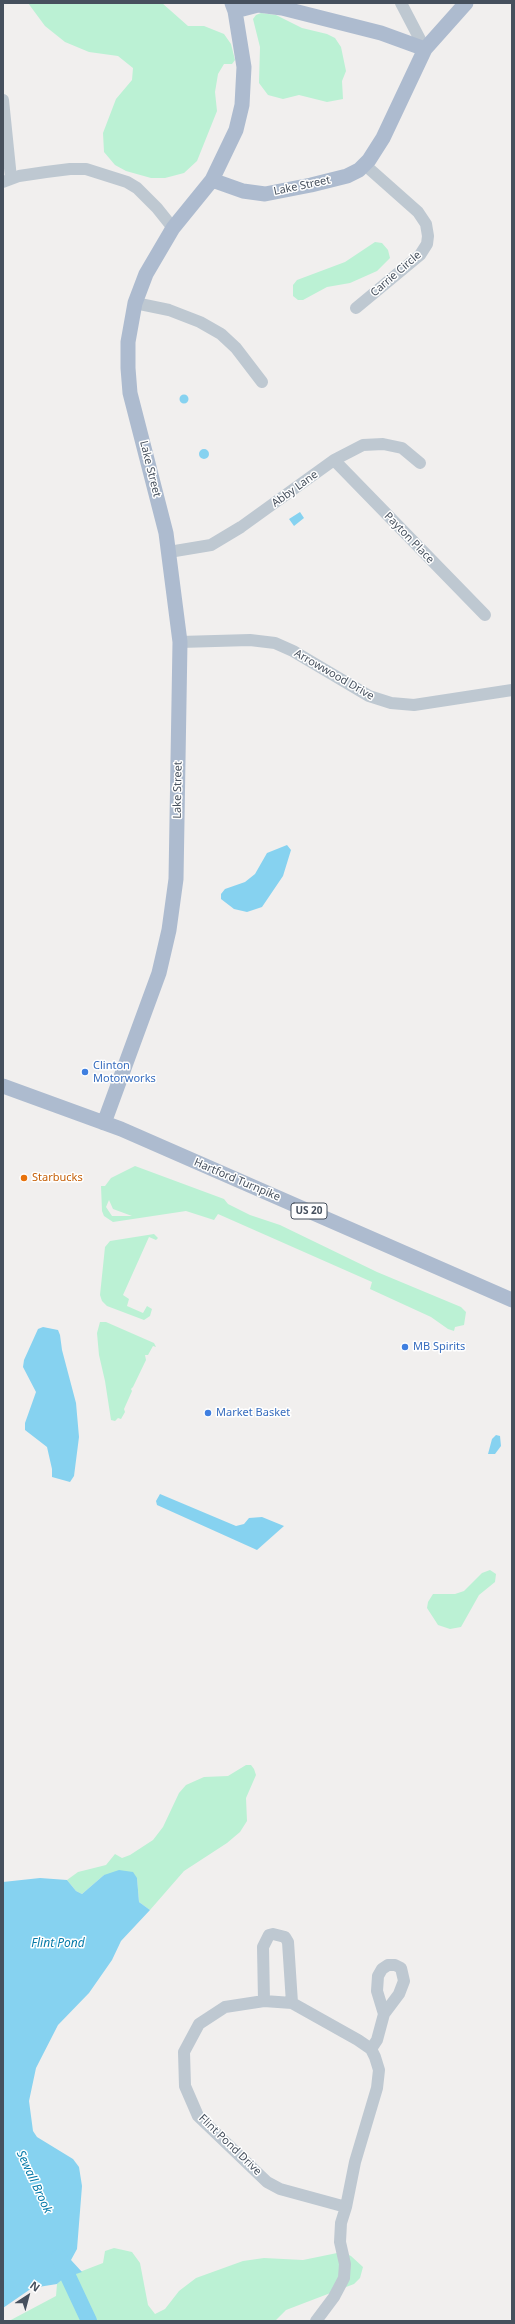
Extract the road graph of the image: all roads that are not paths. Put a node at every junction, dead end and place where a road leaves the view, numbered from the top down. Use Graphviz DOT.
graph roads {
  1 [pos="401,3"];
  2 [pos="466,3"];
  3 [pos="234,7"];
  4 [pos="425,49"];
  5 [pos="3,100"];
  6 [pos="365,165"];
  7 [pos="7,180"];
  8 [pos="212,180"];
  9 [pos="173,228"];
  10 [pos="135,303"];
  11 [pos="356,308"];
  12 [pos="262,382"];
  13 [pos="334,460"];
  14 [pos="420,463"];
  15 [pos="169,552"];
  16 [pos="485,615"];
  17 [pos="180,642"];
  18 [pos="512,690"];
  19 [pos="3,1086"];
  20 [pos="104,1122"];
  21 [pos="512,1300"];
  22 [pos="264,2001"];
  23 [pos="292,2003"];
  24 [pos="384,2014"];
  25 [pos="371,2049"];
  26 [pos="346,2207"];
  27 [pos="316,2321"];
  1 -- 4 [label="street"];
  2 -- 4 [label="main road, Lake Street"];
  3 -- 4 [label="main road"];
  3 -- 8 [label="main road"];
  4 -- 6 [label="main road, Lake Street"];
  5 -- 7 [label="street"];
  6 -- 8 [label="main road, Lake Street"];
  6 -- 11 [label="street, Carrie Circle"];
  7 -- 9 [label="street"];
  8 -- 9 [label="main road, Lake Street"];
  9 -- 10 [label="main road, Lake Street"];
  10 -- 12 [label="street"];
  10 -- 15 [label="main road, Lake Street"];
  13 -- 14 [label="street, Abby Lane"];
  13 -- 15 [label="street, Abby Lane"];
  13 -- 16 [label="street, Payton Place"];
  15 -- 17 [label="main road, Lake Street"];
  17 -- 18 [label="street, Arrowwood Drive"];
  17 -- 20 [label="main road, Lake Street"];
  19 -- 20 [label="main road, Hartford Turnpike / US 20"];
  20 -- 21 [label="main road, Hartford Turnpike / US 20"];
  22 -- 23 [label="street, Flint Pond Drive"];
  22 -- 23 [label="street"];
  22 -- 26 [label="street, Flint Pond Drive"];
  23 -- 25 [label="street, Flint Pond Drive"];
  24 -- 25 [label="street"];
  25 -- 26 [label="street"];
  26 -- 27 [label="street"];
}
